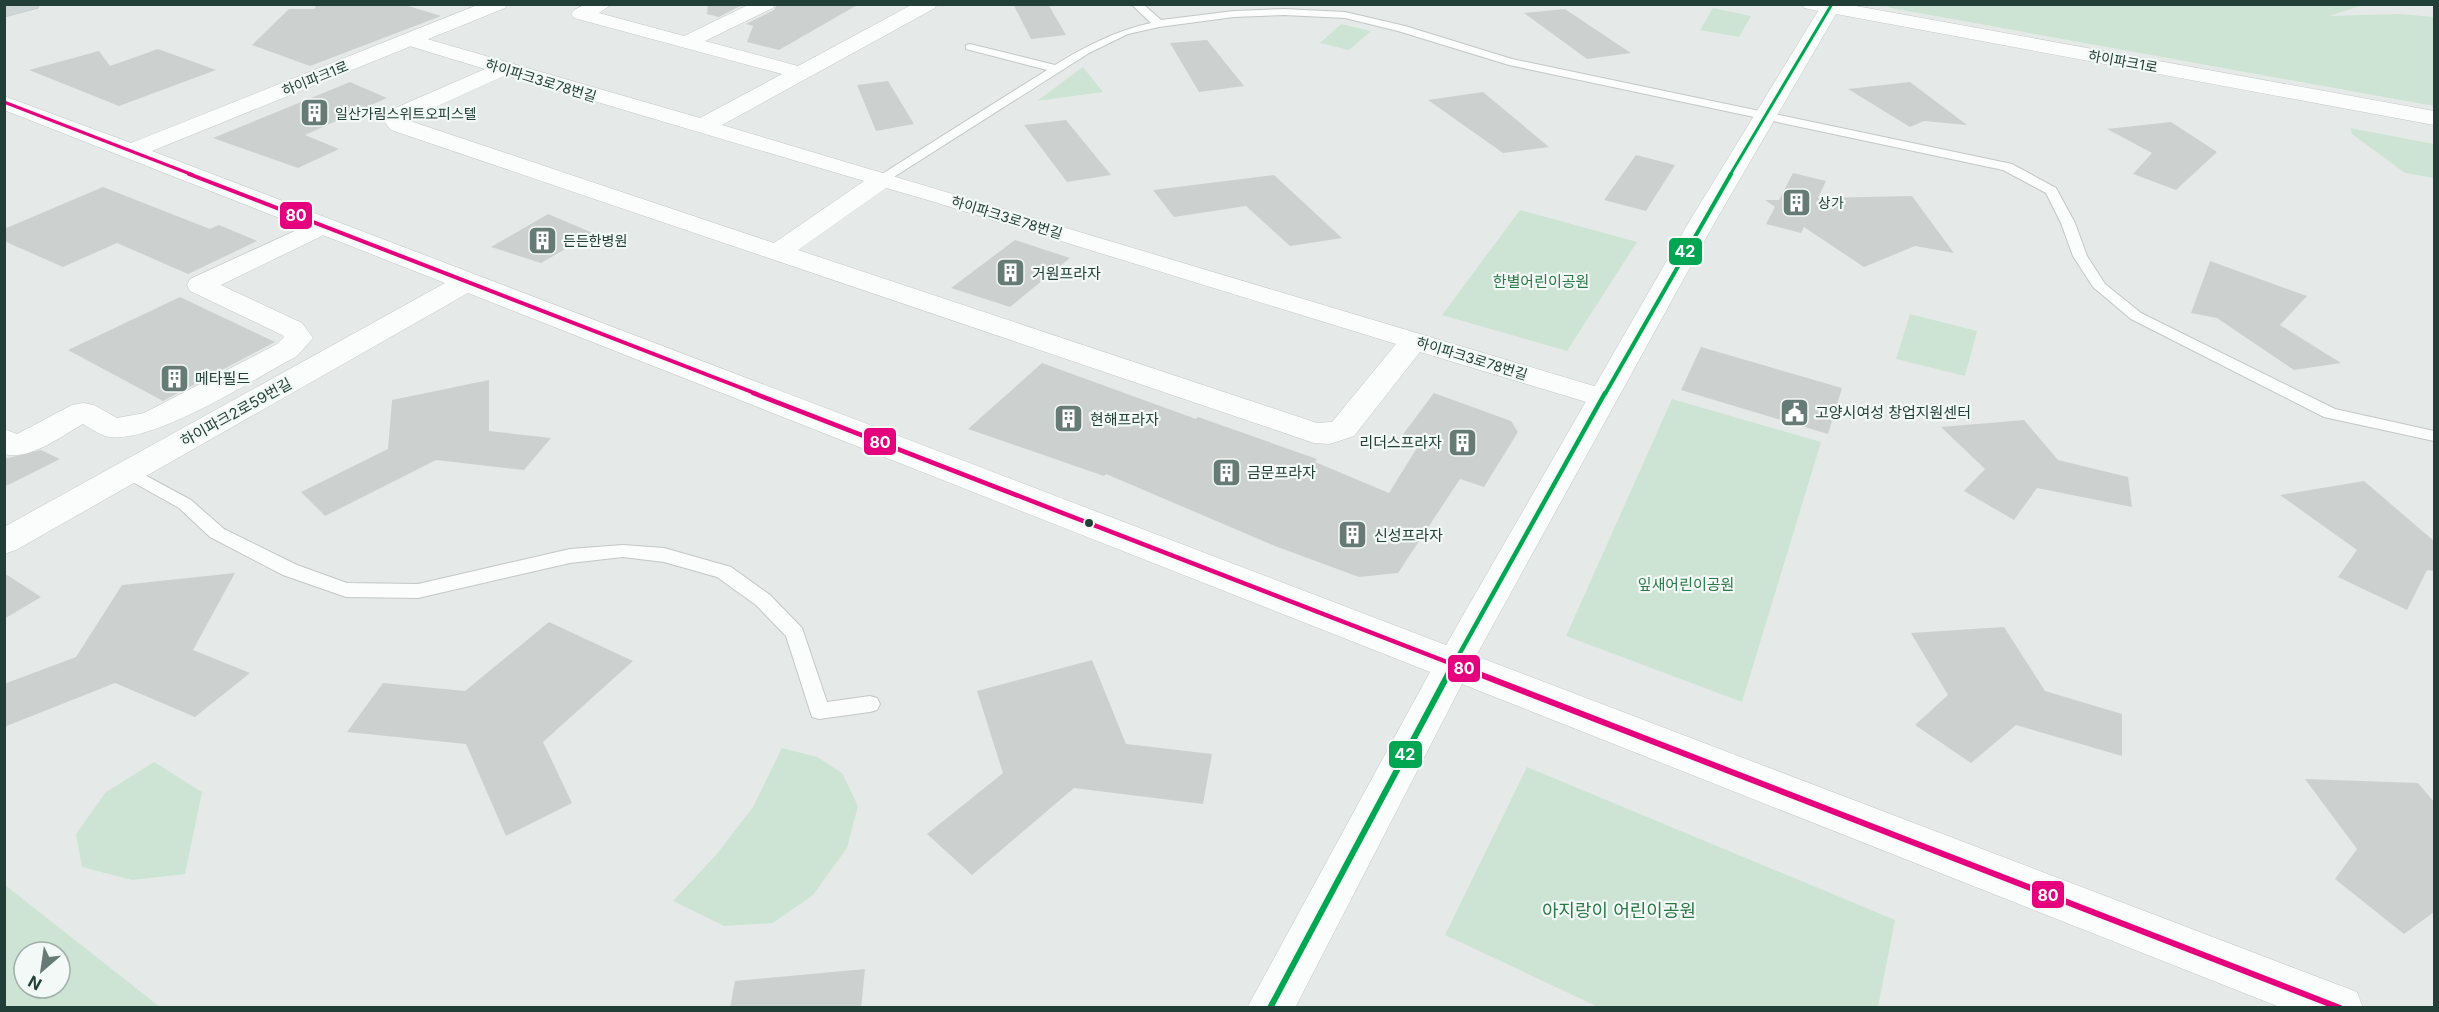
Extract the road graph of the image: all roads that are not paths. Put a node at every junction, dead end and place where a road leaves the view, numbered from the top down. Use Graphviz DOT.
graph roads {
  1 [pos="31,4"];
  2 [pos="498,4"];
  3 [pos="603,4"];
  4 [pos="766,4"];
  5 [pos="928,4"];
  6 [pos="1136,4"];
  7 [pos="1825,6"];
  8 [pos="4,11"];
  9 [pos="1159,24"];
  10 [pos="410,40"];
  11 [pos="687,42"];
  12 [pos="970,47"];
  13 [pos="502,69"];
  14 [pos="1058,69"];
  15 [pos="801,73"];
  16 [pos="4,102"];
  17 [pos="1765,117"];
  18 [pos="2434,118"];
  19 [pos="704,126"];
  20 [pos="132,152"];
  21 [pos="881,179"];
  22 [pos="323,226"];
  23 [pos="778,252"];
  24 [pos="467,282"];
  25 [pos="1414,341"];
  26 [pos="1603,398"];
  27 [pos="2434,436"];
  28 [pos="4,439"];
  29 [pos="129,472"];
  30 [pos="4,542"];
  31 [pos="1453,665"];
  32 [pos="870,704"];
  33 [pos="1270,1008"];
  34 [pos="2340,1008"];
  1 -- 8 [label="main road"];
  2 -- 10 [label="street, 하이파크1로"];
  3 -- 11 [label="street"];
  4 -- 11 [label="street"];
  5 -- 15 [label="street"];
  6 -- 9 [label="lane"];
  7 -- 17 [label="street"];
  7 -- 18 [label="street, 하이파크1로"];
  9 -- 14 [label="lane"];
  9 -- 17 [label="lane"];
  10 -- 13 [label="street, 하이파크3로78번길"];
  10 -- 20 [label="street, 하이파크1로"];
  11 -- 15 [label="street"];
  12 -- 14 [label="lane"];
  13 -- 19 [label="street, 하이파크3로78번길"];
  13 -- 23 [label="street"];
  14 -- 21 [label="lane"];
  15 -- 19 [label="street"];
  16 -- 20 [label="street"];
  17 -- 26 [label="street"];
  17 -- 27 [label="lane"];
  19 -- 21 [label="street, 하이파크3로78번길"];
  20 -- 22 [label="street"];
  21 -- 23 [label="street"];
  21 -- 25 [label="street, 하이파크3로78번길"];
  22 -- 24 [label="street"];
  22 -- 28 [label="street"];
  23 -- 25 [label="street"];
  24 -- 29 [label="street, 하이파크2로59번길"];
  24 -- 31 [label="street"];
  25 -- 26 [label="street, 하이파크3로78번길"];
  26 -- 31 [label="street"];
  29 -- 30 [label="street, 하이파크2로59번길"];
  29 -- 32 [label="lane"];
  31 -- 33 [label="street"];
  31 -- 34 [label="street"];
}
